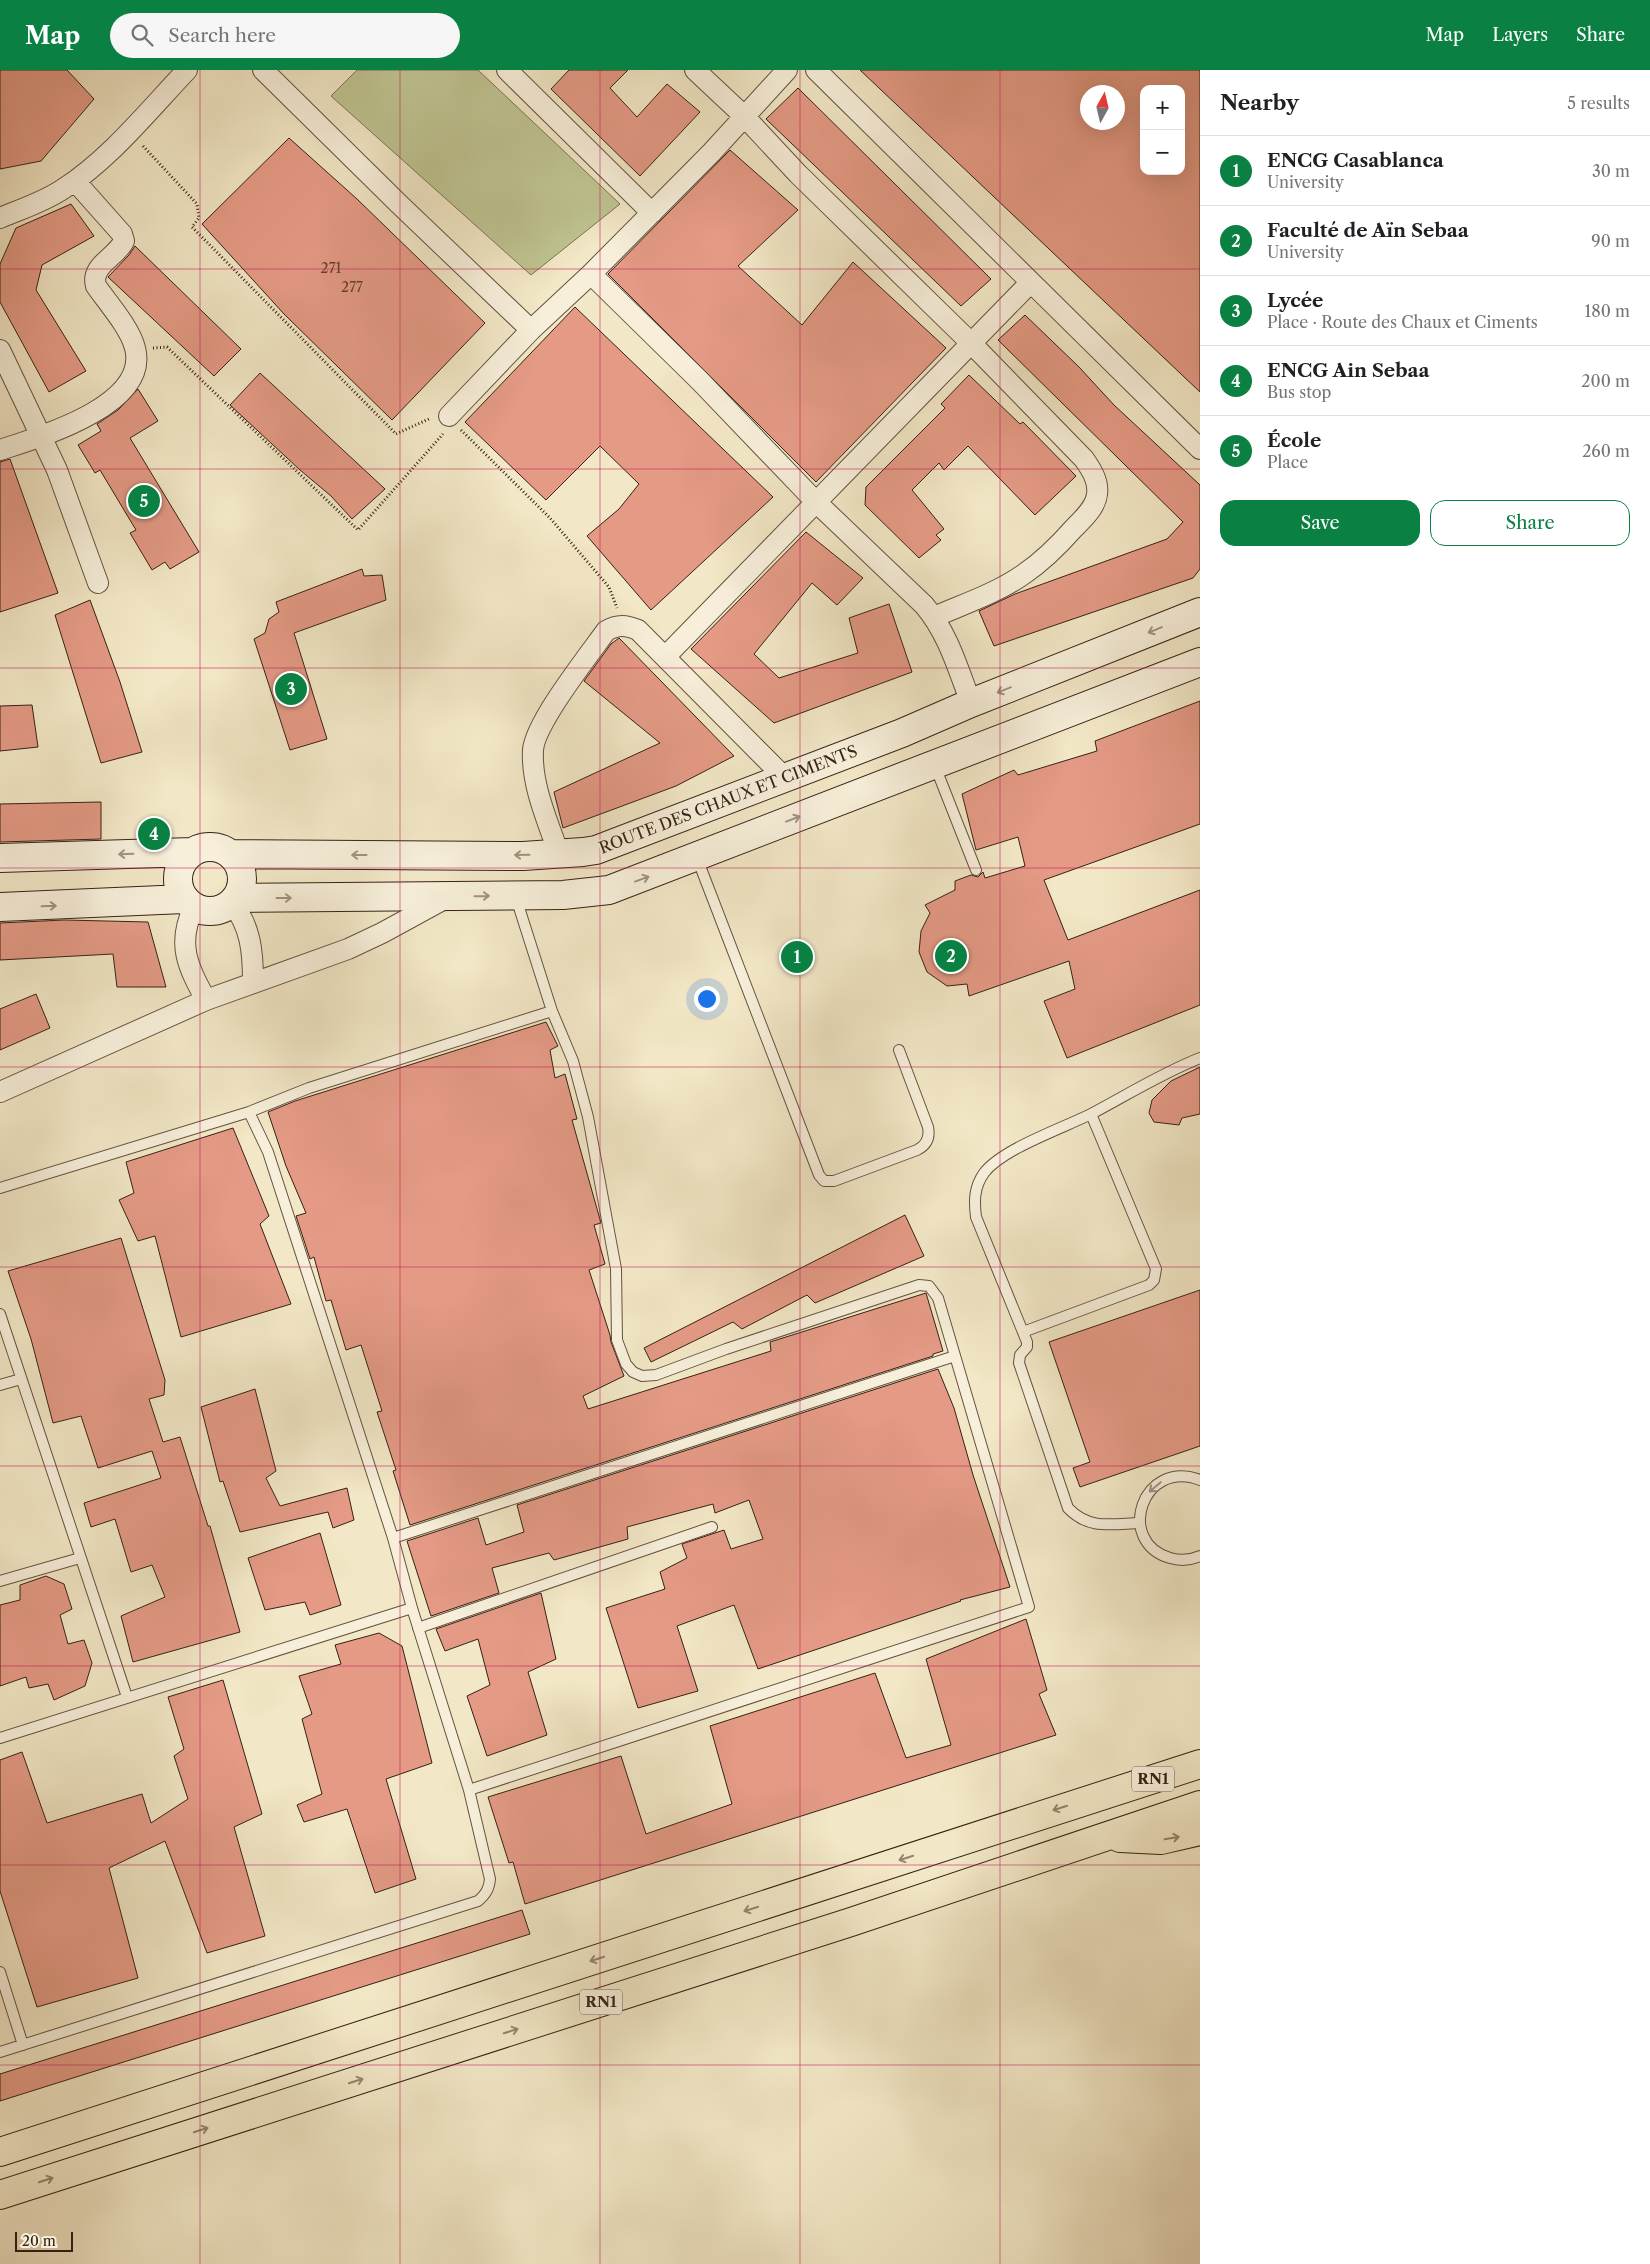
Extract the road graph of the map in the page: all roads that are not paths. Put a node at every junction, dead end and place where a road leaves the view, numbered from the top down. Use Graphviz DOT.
graph roads {
  1 [pos="187,70"];
  2 [pos="263,70"];
  3 [pos="507,70"];
  4 [pos="695,70"];
  5 [pos="787,70"];
  6 [pos="816,70"];
  7 [pos="744,116"];
  8 [pos="75,181"];
  9 [pos="652,212"];
  10 [pos="0,218"];
  11 [pos="591,274"];
  12 [pos="1030,283"];
  13 [pos="531,330"];
  14 [pos="970,342"];
  15 [pos="0,350"];
  16 [pos="452,418"];
  17 [pos="42,436"];
  18 [pos="0,450"];
  19 [pos="1200,450"];
  20 [pos="816,502"];
  21 [pos="98,583"];
  22 [pos="1200,612"];
  23 [pos="934,616"];
  24 [pos="665,657"];
  25 [pos="1200,662"];
  26 [pos="971,703"];
  27 [pos="935,765"];
  28 [pos="785,778"];
  29 [pos="192,852"];
  30 [pos="230,854"];
  31 [pos="559,854"];
  32 [pos="696,857"];
  33 [pos="0,858"];
  34 [pos="976,870"];
  35 [pos="516,896"];
  36 [pos="448,897"];
  37 [pos="234,900"];
  38 [pos="189,903"];
  39 [pos="0,907"];
  40 [pos="253,982"];
  41 [pos="206,1000"];
  42 [pos="552,1011"];
  43 [pos="899,1050"];
  44 [pos="1200,1058"];
  45 [pos="0,1092"];
  46 [pos="249,1112"];
  47 [pos="1091,1114"];
  48 [pos="0,1188"];
  49 [pos="0,1314"];
  50 [pos="1023,1332"];
  51 [pos="955,1356"];
  52 [pos="21,1379"];
  53 [pos="0,1385"];
  54 [pos="1200,1480"];
  55 [pos="1140,1523"];
  56 [pos="712,1527"];
  57 [pos="393,1538"];
  58 [pos="1200,1556"];
  59 [pos="80,1558"];
  60 [pos="0,1581"];
  61 [pos="412,1608"];
  62 [pos="418,1628"];
  63 [pos="127,1697"];
  64 [pos="0,1738"];
  65 [pos="1200,1748"];
  66 [pos="1200,1764"];
  67 [pos="469,1790"];
  68 [pos="1107,1793"];
  69 [pos="1200,1805"];
  70 [pos="1200,1831"];
  71 [pos="1108,1837"];
  72 [pos="0,1972"];
  73 [pos="23,2045"];
  74 [pos="0,2052"];
  75 [pos="0,2152"];
  76 [pos="0,2195"];
  1 -- 8 [label="street"];
  2 -- 13 [label="street"];
  3 -- 9 [label="street"];
  4 -- 7 [label="street"];
  5 -- 7 [label="street"];
  6 -- 12 [label="street"];
  7 -- 9 [label="street"];
  7 -- 14 [label="street"];
  8 -- 10 [label="street"];
  8 -- 17 [label="street"];
  9 -- 11 [label="street"];
  11 -- 13 [label="street"];
  11 -- 20 [label="street"];
  12 -- 14 [label="street"];
  12 -- 19 [label="street"];
  13 -- 16 [label="street"];
  14 -- 20 [label="street"];
  14 -- 23 [label="street"];
  15 -- 17 [label="street"];
  17 -- 18 [label="street"];
  17 -- 21 [label="street"];
  20 -- 23 [label="street"];
  20 -- 24 [label="street"];
  22 -- 26 [label="street, ROUTE DES CHAUX ET CIMENTS, one-way"];
  23 -- 26 [label="street"];
  24 -- 28 [label="street"];
  24 -- 31 [label="street"];
  25 -- 27 [label="street"];
  26 -- 28 [label="street, ROUTE DES CHAUX ET CIMENTS"];
  32 -- 27 [label="street, one-way"];
  27 -- 34 [label="lane"];
  28 -- 31 [label="street, ROUTE DES CHAUX ET CIMENTS"];
  29 -- 30 [label="street"];
  29 -- 33 [label="street, one-way"];
  29 -- 38 [label="street"];
  31 -- 30 [label="street, ROUTE DES CHAUX ET CIMENTS, one-way"];
  30 -- 37 [label="street"];
  35 -- 32 [label="street, one-way"];
  32 -- 43 [label="lane"];
  36 -- 35 [label="street, one-way"];
  35 -- 42 [label="lane"];
  37 -- 36 [label="street, one-way"];
  36 -- 40 [label="street"];
  37 -- 38 [label="street"];
  37 -- 40 [label="street"];
  39 -- 38 [label="street, one-way"];
  38 -- 41 [label="street"];
  40 -- 41 [label="street"];
  41 -- 45 [label="street"];
  42 -- 46 [label="lane"];
  42 -- 51 [label="lane"];
  44 -- 47 [label="lane"];
  46 -- 48 [label="lane"];
  46 -- 57 [label="lane"];
  47 -- 50 [label="lane"];
  47 -- 50 [label="lane"];
  49 -- 52 [label="lane"];
  50 -- 55 [label="lane"];
  51 -- 57 [label="lane"];
  51 -- 67 [label="lane"];
  52 -- 53 [label="lane"];
  52 -- 59 [label="lane"];
  54 -- 55 [label="lane, one-way"];
  55 -- 58 [label="lane"];
  56 -- 62 [label="lane"];
  57 -- 61 [label="lane"];
  59 -- 60 [label="lane"];
  59 -- 63 [label="lane"];
  61 -- 62 [label="lane"];
  61 -- 63 [label="lane"];
  62 -- 67 [label="lane"];
  63 -- 64 [label="lane"];
  65 -- 68 [label="highway"];
  66 -- 68 [label="highway, RN1"];
  67 -- 73 [label="lane"];
  68 -- 75 [label="highway, RN1, one-way"];
  69 -- 71 [label="highway, RN1"];
  71 -- 70 [label="highway, one-way"];
  76 -- 71 [label="highway, RN1, one-way"];
  72 -- 73 [label="lane"];
  73 -- 74 [label="lane"];
}
